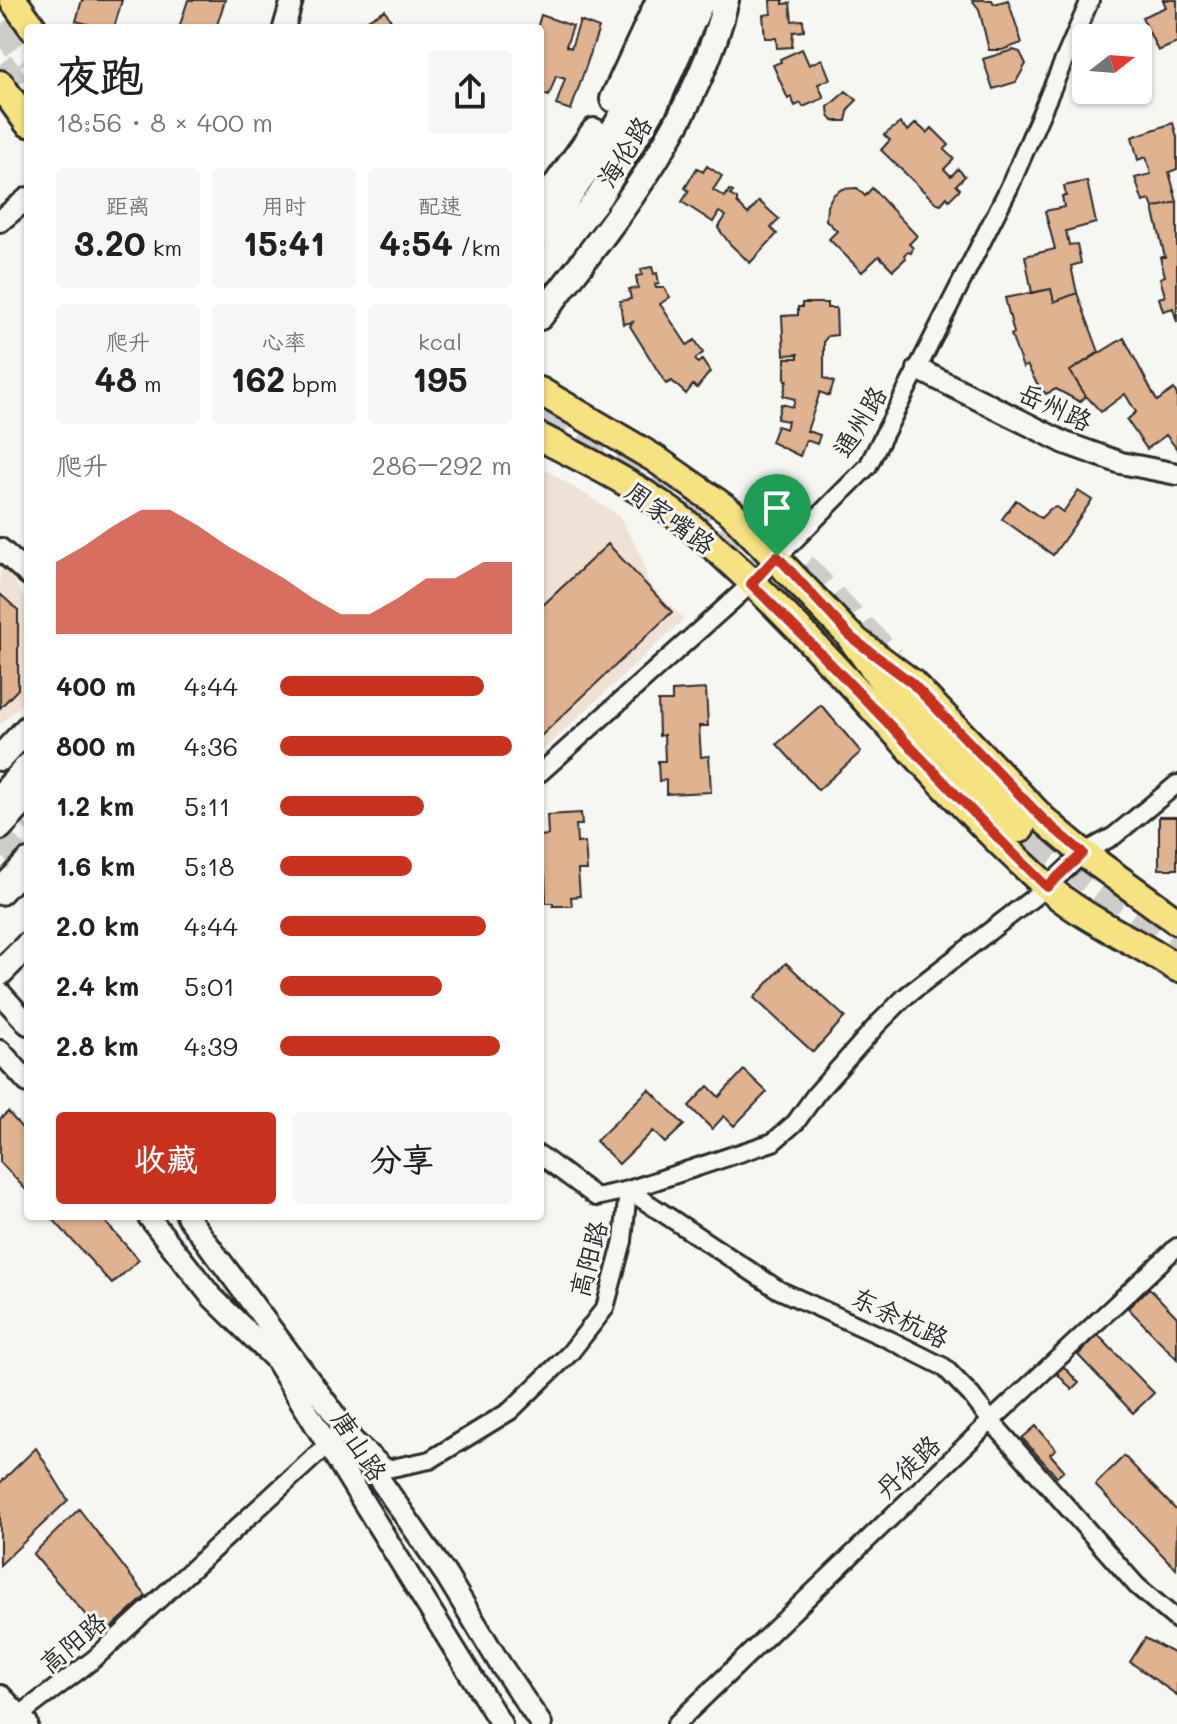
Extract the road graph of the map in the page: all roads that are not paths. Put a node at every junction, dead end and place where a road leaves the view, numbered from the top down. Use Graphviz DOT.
graph roads {
  1 [pos="13,0"];
  2 [pos="292,0"];
  3 [pos="659,0"];
  4 [pos="680,0"];
  5 [pos="702,0"];
  6 [pos="726,0"];
  7 [pos="1090,0"];
  8 [pos="30,24"];
  9 [pos="285,24"];
  10 [pos="0,84"];
  11 [pos="24,117"];
  12 [pos="24,201"];
  13 [pos="544,201"];
  14 [pos="0,221"];
  15 [pos="544,231"];
  16 [pos="544,268"];
  17 [pos="544,312"];
  18 [pos="918,369"];
  19 [pos="544,393"];
  20 [pos="544,439"];
  21 [pos="1177,474"];
  22 [pos="0,549"];
  23 [pos="777,556"];
  24 [pos="24,570"];
  25 [pos="751,584"];
  26 [pos="852,638"];
  27 [pos="24,732"];
  28 [pos="0,758"];
  29 [pos="544,769"];
  30 [pos="24,770"];
  31 [pos="1177,784"];
  32 [pos="0,797"];
  33 [pos="24,801"];
  34 [pos="0,827"];
  35 [pos="1020,828"];
  36 [pos="1083,853"];
  37 [pos="24,866"];
  38 [pos="1047,887"];
  39 [pos="0,892"];
  40 [pos="1177,921"];
  41 [pos="24,949"];
  42 [pos="1177,968"];
  43 [pos="0,973"];
  44 [pos="0,993"];
  45 [pos="24,1020"];
  46 [pos="0,1051"];
  47 [pos="24,1078"];
  48 [pos="544,1158"];
  49 [pos="628,1190"];
  50 [pos="151,1220"];
  51 [pos="190,1220"];
  52 [pos="1177,1247"];
  53 [pos="991,1421"];
  54 [pos="347,1433"];
  55 [pos="327,1445"];
  56 [pos="1177,1620"];
  57 [pos="0,1698"];
  58 [pos="17,1722"];
  59 [pos="501,1724"];
  60 [pos="541,1724"];
  61 [pos="676,1724"];
  1 -- 8 [label="main road"];
  2 -- 9 [label="street"];
  3 -- 13 [label="main road, 海伦路"];
  4 -- 15 [label="main road"];
  5 -- 16 [label="main road"];
  6 -- 17 [label="main road, 海伦路"];
  7 -- 18 [label="street, 通州路"];
  10 -- 11 [label="main road"];
  12 -- 14 [label="street"];
  18 -- 21 [label="street, 岳州路"];
  18 -- 23 [label="street, 通州路"];
  19 -- 23 [label="main road, 周家嘴路"];
  20 -- 25 [label="main road, 周家嘴路"];
  22 -- 24 [label="street"];
  23 -- 25 [label="street, 通州路"];
  23 -- 26 [label="main road, 周家嘴路"];
  25 -- 29 [label="street, 通州路"];
  25 -- 38 [label="main road, 周家嘴路"];
  26 -- 35 [label="highway"];
  26 -- 36 [label="main road, 周家嘴路"];
  27 -- 28 [label="main road"];
  30 -- 32 [label="main road"];
  31 -- 36 [label="street, 高阳路"];
  33 -- 34 [label="main road"];
  36 -- 38 [label="street, 高阳路"];
  36 -- 40 [label="main road, 周家嘴路"];
  37 -- 39 [label="main road"];
  38 -- 42 [label="main road, 周家嘴路"];
  38 -- 49 [label="street, 高阳路"];
  41 -- 43 [label="main road"];
  44 -- 45 [label="street"];
  46 -- 47 [label="street"];
  48 -- 49 [label="street"];
  49 -- 53 [label="street, 东余杭路"];
  49 -- 54 [label="street, 高阳路"];
  50 -- 55 [label="street, 唐山路"];
  51 -- 54 [label="street, 唐山路"];
  52 -- 53 [label="street, 丹徒路"];
  53 -- 56 [label="street, 东余杭路"];
  53 -- 61 [label="street, 丹徒路"];
  54 -- 55 [label="street, 高阳路"];
  54 -- 60 [label="street, 唐山路"];
  55 -- 58 [label="street, 高阳路"];
  55 -- 59 [label="street, 唐山路"];
  57 -- 58 [label="main road"];
}
